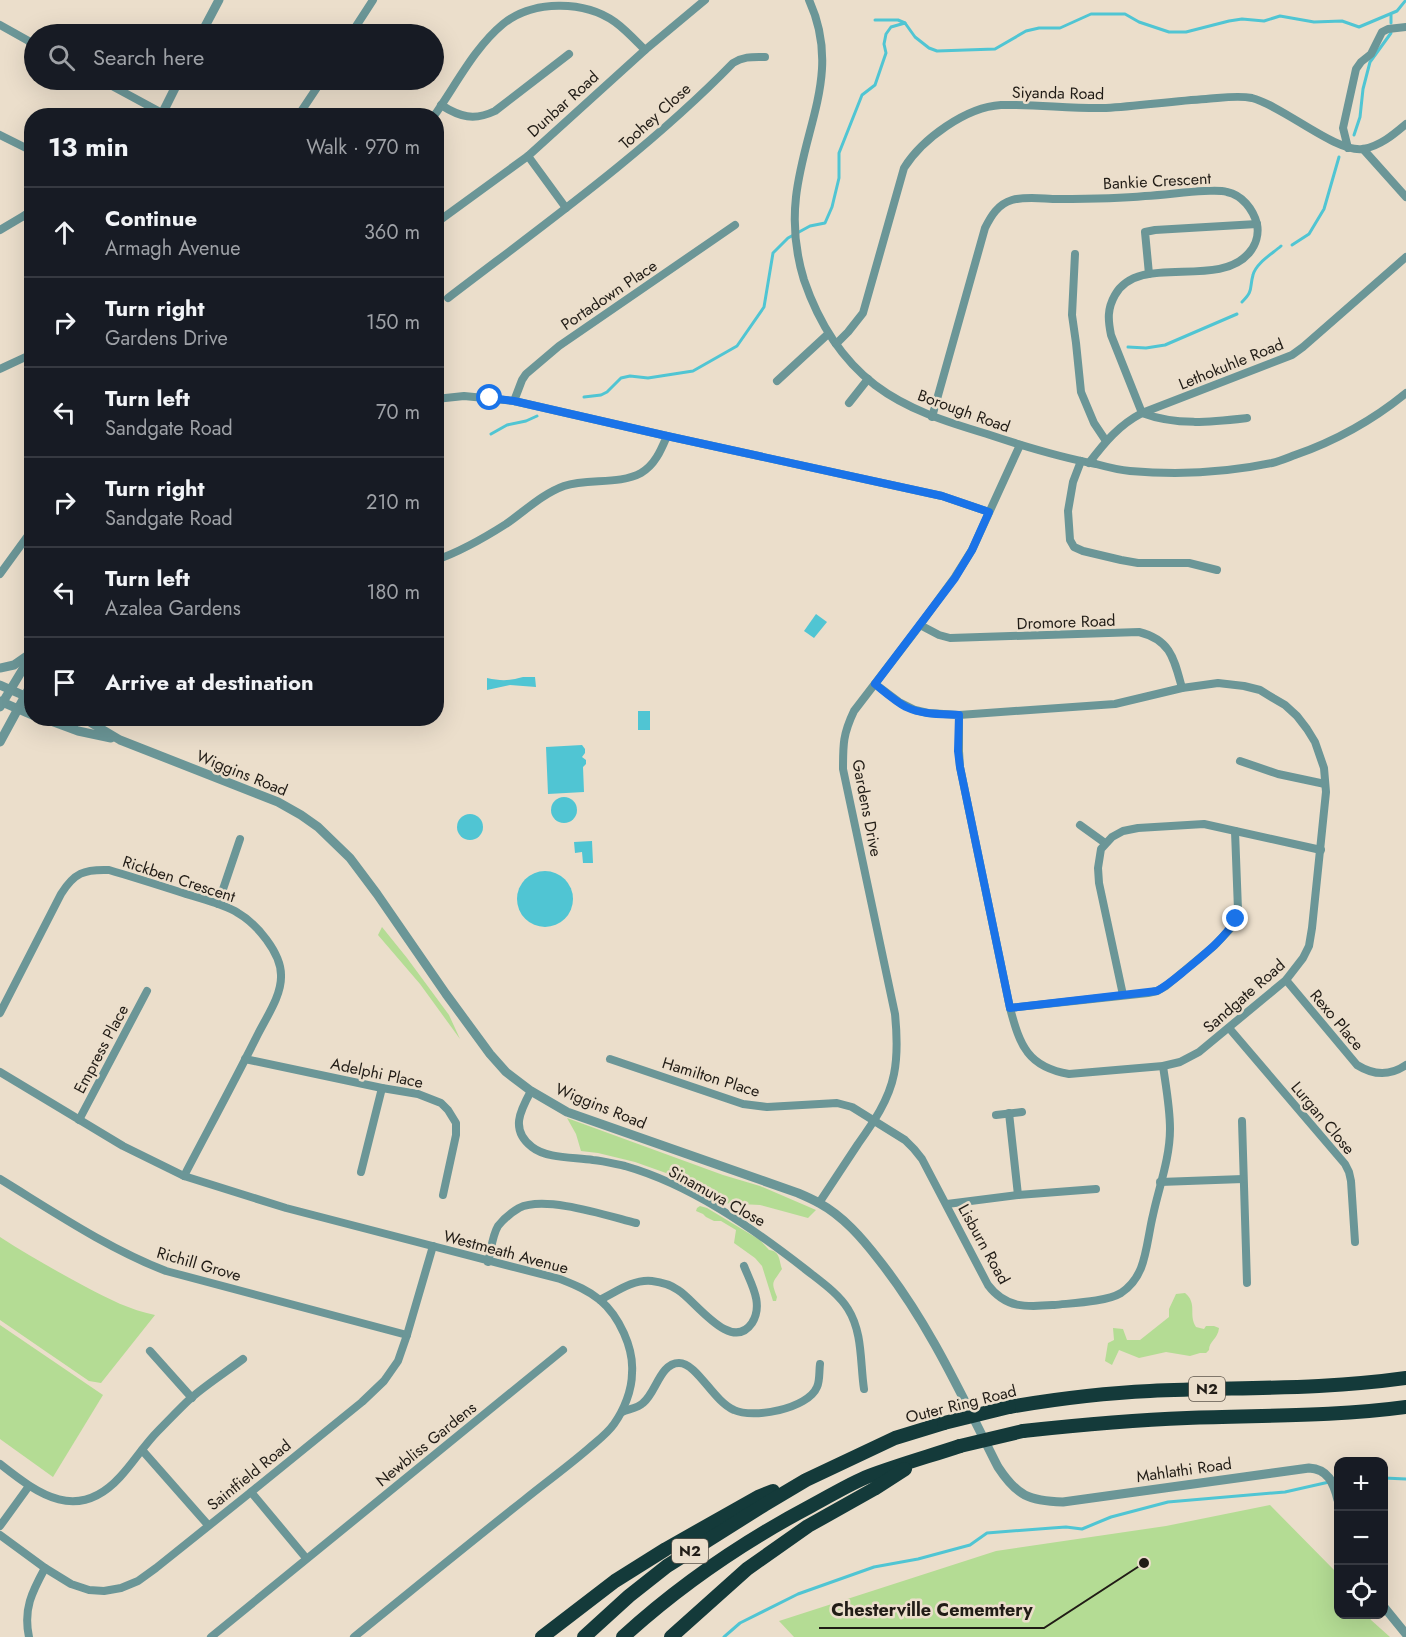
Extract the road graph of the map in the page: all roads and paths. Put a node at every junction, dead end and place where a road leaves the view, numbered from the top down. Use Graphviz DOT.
graph roads {
  1 [pos="219,0"];
  2 [pos="373,0"];
  3 [pos="705,0"];
  4 [pos="809,0"];
  5 [pos="206,24"];
  6 [pos="357,24"];
  7 [pos="0,25"];
  8 [pos="1406,27"];
  9 [pos="24,38"];
  10 [pos="645,50"];
  11 [pos="568,54"];
  12 [pos="765,57"];
  13 [pos="119,90"];
  14 [pos="174,90"];
  15 [pos="315,90"];
  16 [pos="441,105"];
  17 [pos="151,108"];
  18 [pos="165,108"];
  19 [pos="303,108"];
  20 [pos="439,108"];
  21 [pos="1406,124"];
  22 [pos="0,135"];
  23 [pos="24,147"];
  24 [pos="1348,148"];
  25 [pos="1363,148"];
  26 [pos="528,156"];
  27 [pos="1406,197"];
  28 [pos="566,208"];
  29 [pos="24,215"];
  30 [pos="444,217"];
  31 [pos="1257,224"];
  32 [pos="735,225"];
  33 [pos="0,230"];
  34 [pos="1075,254"];
  35 [pos="1406,257"];
  36 [pos="1149,274"];
  37 [pos="448,298"];
  38 [pos="828,334"];
  39 [pos="836,344"];
  40 [pos="24,358"];
  41 [pos="0,369"];
  42 [pos="868,379"];
  43 [pos="777,381"];
  44 [pos="1406,393"];
  45 [pos="444,398"];
  46 [pos="514,401"];
  47 [pos="849,403"];
  48 [pos="1142,413"];
  49 [pos="932,417"];
  50 [pos="1247,418"];
  51 [pos="667,436"];
  52 [pos="1106,441"];
  53 [pos="1020,445"];
  54 [pos="1085,462"];
  55 [pos="989,512"];
  56 [pos="24,541"];
  57 [pos="444,557"];
  58 [pos="1217,570"];
  59 [pos="0,574"];
  60 [pos="920,625"];
  61 [pos="24,659"];
  62 [pos="24,666"];
  63 [pos="0,668"];
  64 [pos="875,684"];
  65 [pos="0,685"];
  66 [pos="1182,688"];
  67 [pos="10,690"];
  68 [pos="24,696"];
  69 [pos="24,702"];
  70 [pos="1,704"];
  71 [pos="17,710"];
  72 [pos="24,712"];
  73 [pos="959,715"];
  74 [pos="65,726"];
  75 [pos="96,726"];
  76 [pos="120,740"];
  77 [pos="0,742"];
  78 [pos="1240,761"];
  79 [pos="1325,784"];
  80 [pos="1080,825"];
  81 [pos="1235,831"];
  82 [pos="240,839"];
  83 [pos="1106,843"];
  84 [pos="1321,850"];
  85 [pos="218,904"];
  86 [pos="1286,980"];
  87 [pos="147,991"];
  88 [pos="1124,995"];
  89 [pos="1010,1008"];
  90 [pos="0,1013"];
  91 [pos="1229,1028"];
  92 [pos="245,1059"];
  93 [pos="610,1059"];
  94 [pos="1406,1065"];
  95 [pos="1163,1066"];
  96 [pos="0,1072"];
  97 [pos="382,1088"];
  98 [pos="531,1091"];
  99 [pos="1022,1112"];
  100 [pos="1009,1113"];
  101 [pos="996,1115"];
  102 [pos="79,1120"];
  103 [pos="874,1120"];
  104 [pos="1242,1121"];
  105 [pos="361,1172"];
  106 [pos="184,1176"];
  107 [pos="0,1179"];
  108 [pos="1243,1179"];
  109 [pos="1160,1182"];
  110 [pos="1096,1190"];
  111 [pos="443,1195"];
  112 [pos="1018,1195"];
  113 [pos="819,1203"];
  114 [pos="947,1204"];
  115 [pos="636,1223"];
  116 [pos="1354,1242"];
  117 [pos="433,1246"];
  118 [pos="488,1262"];
  119 [pos="744,1266"];
  120 [pos="1247,1283"];
  121 [pos="600,1300"];
  122 [pos="407,1335"];
  123 [pos="563,1350"];
  124 [pos="150,1351"];
  125 [pos="243,1359"];
  126 [pos="820,1364"];
  127 [pos="1406,1378"];
  128 [pos="864,1389"];
  129 [pos="192,1398"];
  130 [pos="1406,1407"];
  131 [pos="622,1412"];
  132 [pos="142,1450"];
  133 [pos="922,1458"];
  134 [pos="0,1464"];
  135 [pos="806,1480"];
  136 [pos="29,1486"];
  137 [pos="1334,1486"];
  138 [pos="250,1492"];
  139 [pos="1018,1492"];
  140 [pos="0,1526"];
  141 [pos="208,1526"];
  142 [pos="0,1535"];
  143 [pos="306,1558"];
  144 [pos="45,1569"];
  145 [pos="1388,1613"];
  146 [pos="1406,1634"];
  147 [pos="545,1635"];
  148 [pos="29,1637"];
  149 [pos="211,1637"];
  150 [pos="354,1637"];
  151 [pos="584,1637"];
  152 [pos="623,1637"];
  153 [pos="671,1637"];
  1 -- 5 [label="street"];
  2 -- 6 [label="street"];
  3 -- 10 [label="street, Dunbar Road"];
  4 -- 38 [label="street, Borough Road"];
  7 -- 9 [label="street"];
  8 -- 24 [label="street"];
  10 -- 16 [label="street"];
  10 -- 26 [label="street, Dunbar Road"];
  11 -- 16 [label="street"];
  12 -- 28 [label="street, Toohey Close"];
  13 -- 17 [label="street"];
  14 -- 18 [label="street"];
  15 -- 19 [label="street"];
  16 -- 20 [label="street"];
  21 -- 25 [label="street, Siyanda Road"];
  22 -- 23 [label="street"];
  24 -- 25 [label="street, Siyanda Road"];
  24 -- 39 [label="street, Siyanda Road"];
  25 -- 27 [label="street"];
  26 -- 28 [label="street"];
  26 -- 30 [label="street, Dunbar Road"];
  28 -- 37 [label="street, Toohey Close"];
  29 -- 33 [label="street"];
  31 -- 36 [label="street"];
  31 -- 36 [label="street"];
  31 -- 49 [label="street, Bankie Crescent"];
  32 -- 46 [label="street, Portadown Place"];
  34 -- 52 [label="street"];
  35 -- 48 [label="street, Lethokuhle Road"];
  36 -- 48 [label="street"];
  38 -- 39 [label="street, Borough Road"];
  38 -- 43 [label="street"];
  39 -- 42 [label="street, Borough Road"];
  40 -- 41 [label="street"];
  42 -- 47 [label="street"];
  42 -- 49 [label="street, Borough Road"];
  44 -- 54 [label="street, Borough Road"];
  45 -- 46 [label="street"];
  46 -- 51 [label="street"];
  48 -- 50 [label="street"];
  48 -- 52 [label="street, Lethokuhle Road"];
  49 -- 53 [label="street, Borough Road"];
  51 -- 55 [label="street"];
  51 -- 57 [label="street"];
  52 -- 54 [label="street, Lethokuhle Road"];
  53 -- 54 [label="street, Borough Road"];
  53 -- 55 [label="street, Gardens Drive"];
  54 -- 58 [label="street, Lethokuhle Road"];
  55 -- 60 [label="street, Gardens Drive"];
  56 -- 59 [label="street"];
  60 -- 64 [label="street, Gardens Drive"];
  60 -- 66 [label="street, Dromore Road"];
  61 -- 63 [label="street"];
  62 -- 67 [label="street"];
  64 -- 73 [label="street, Sandgate Road"];
  64 -- 103 [label="street, Gardens Drive"];
  65 -- 67 [label="street"];
  66 -- 73 [label="street, Sandgate Road"];
  66 -- 79 [label="street, Sandgate Road"];
  67 -- 68 [label="street"];
  67 -- 70 [label="street"];
  69 -- 71 [label="street"];
  70 -- 71 [label="street"];
  71 -- 72 [label="street"];
  71 -- 77 [label="street"];
  73 -- 89 [label="street, Sandgate Road"];
  74 -- 76 [label="street, Wiggins Road"];
  75 -- 76 [label="street, Wiggins Road"];
  76 -- 98 [label="street, Wiggins Road"];
  78 -- 79 [label="street"];
  79 -- 84 [label="street, Sandgate Road"];
  80 -- 83 [label="street"];
  81 -- 83 [label="street"];
  81 -- 84 [label="street"];
  81 -- 88 [label="street"];
  82 -- 85 [label="street"];
  83 -- 88 [label="street"];
  84 -- 86 [label="street, Sandgate Road"];
  85 -- 90 [label="street, Rickben Crescent"];
  85 -- 92 [label="street, Rickben Crescent"];
  86 -- 91 [label="street, Sandgate Road"];
  86 -- 94 [label="street, Rexo Place"];
  87 -- 102 [label="street, Empress Place"];
  88 -- 89 [label="street"];
  89 -- 95 [label="street, Sandgate Road"];
  91 -- 95 [label="street, Sandgate Road"];
  91 -- 116 [label="street, Lurgan Close"];
  92 -- 97 [label="street, Adelphi Place"];
  92 -- 106 [label="street, Rickben Crescent"];
  93 -- 103 [label="street, Hamilton Place"];
  95 -- 109 [label="street, Lisburn Road"];
  96 -- 102 [label="street, Westmeath Avenue"];
  97 -- 105 [label="street"];
  97 -- 111 [label="street, Adelphi Place"];
  98 -- 113 [label="street, Wiggins Road"];
  98 -- 128 [label="street, Sinamuva Close"];
  99 -- 100 [label="street"];
  100 -- 101 [label="street"];
  100 -- 112 [label="street"];
  102 -- 106 [label="street, Westmeath Avenue"];
  103 -- 113 [label="street, Gardens Drive"];
  103 -- 114 [label="street, Lisburn Road"];
  104 -- 108 [label="street"];
  106 -- 117 [label="street, Westmeath Avenue"];
  107 -- 122 [label="street, Richill Grove"];
  108 -- 109 [label="street"];
  108 -- 120 [label="street"];
  109 -- 114 [label="street, Lisburn Road"];
  110 -- 112 [label="street"];
  112 -- 114 [label="street"];
  113 -- 139 [label="street, Wiggins Road"];
  115 -- 118 [label="street"];
  117 -- 118 [label="street, Westmeath Avenue"];
  117 -- 122 [label="street, Saintfield Road"];
  118 -- 121 [label="street, Westmeath Avenue"];
  119 -- 121 [label="street"];
  121 -- 131 [label="street, Westmeath Avenue"];
  122 -- 138 [label="street, Saintfield Road"];
  123 -- 143 [label="street, Newbliss Gardens"];
  124 -- 129 [label="street"];
  125 -- 129 [label="street"];
  126 -- 131 [label="street"];
  127 -- 135 [label="highway, Outer Ring Road / N2, bridge"];
  129 -- 132 [label="street"];
  130 -- 133 [label="highway, N2, bridge"];
  131 -- 150 [label="street, Westmeath Avenue"];
  132 -- 136 [label="street"];
  132 -- 141 [label="street"];
  133 -- 152 [label="highway, N2"];
  133 -- 153 [label="highway"];
  134 -- 136 [label="street"];
  135 -- 147 [label="highway"];
  135 -- 151 [label="highway, Outer Ring Road / N2"];
  136 -- 140 [label="street"];
  137 -- 139 [label="street, Mahlathi Road"];
  138 -- 141 [label="street, Saintfield Road"];
  138 -- 143 [label="street"];
  141 -- 144 [label="street, Saintfield Road"];
  142 -- 144 [label="street, Saintfield Road"];
  143 -- 149 [label="street, Newbliss Gardens"];
  144 -- 148 [label="street"];
  145 -- 146 [label="street"];
}
